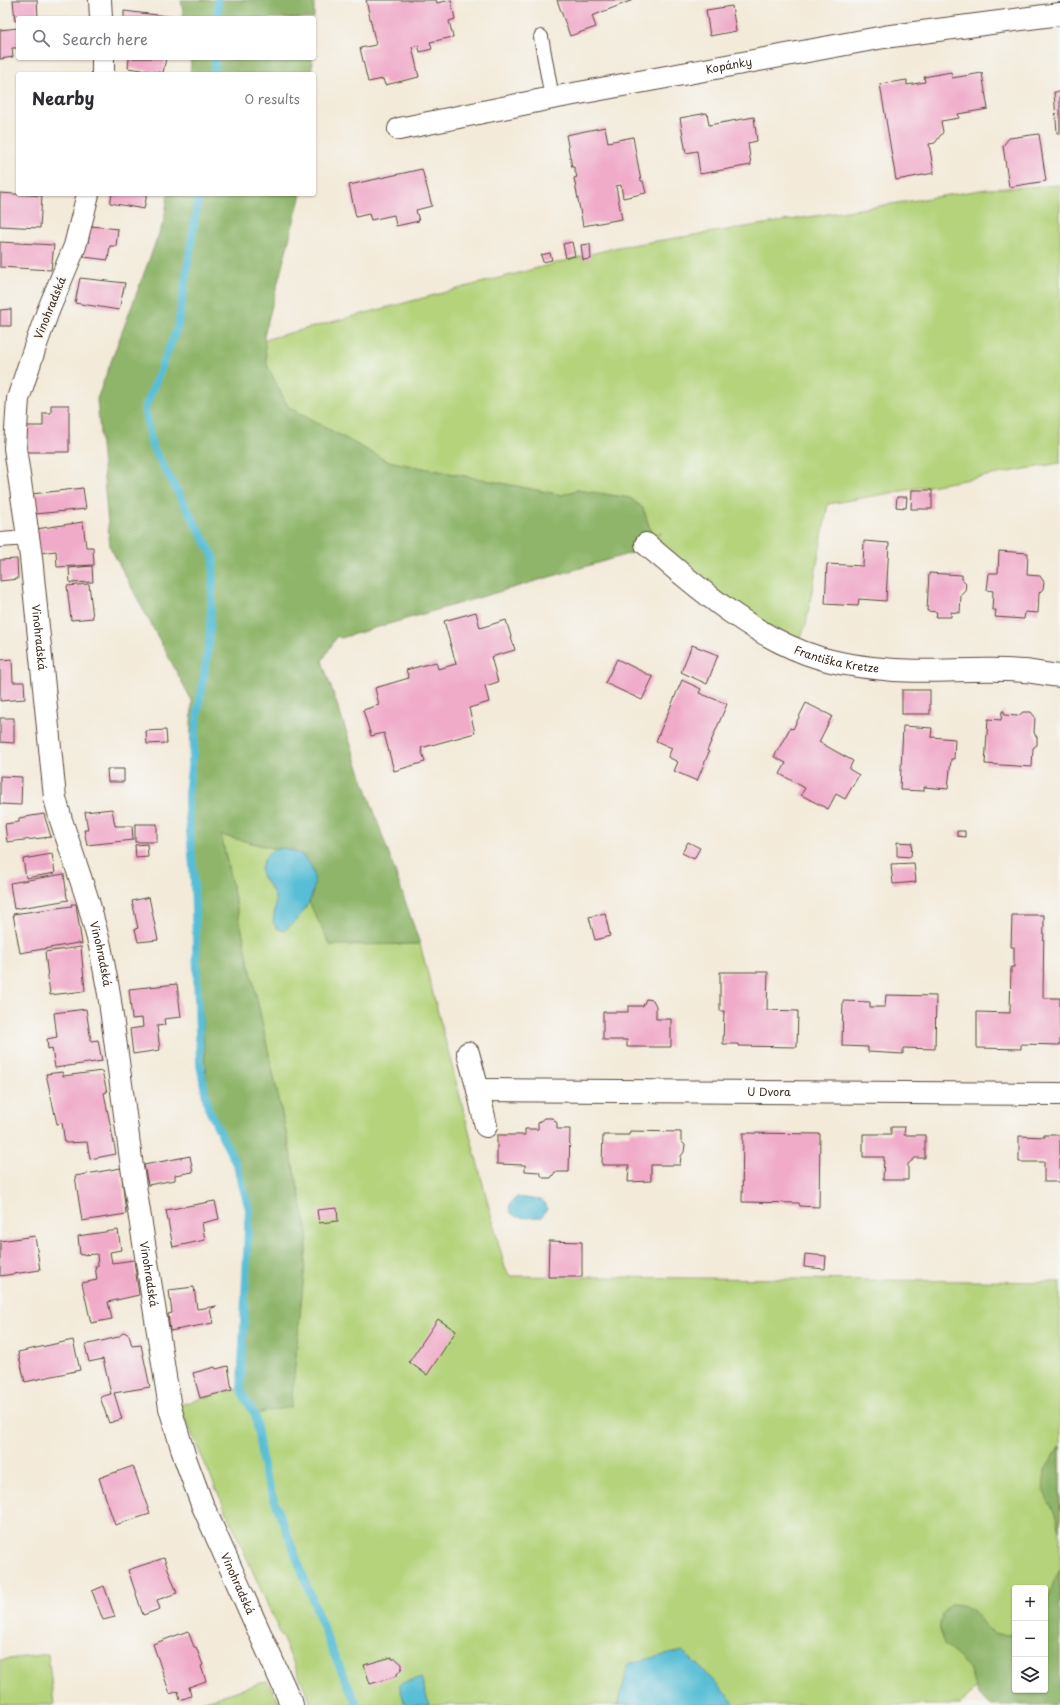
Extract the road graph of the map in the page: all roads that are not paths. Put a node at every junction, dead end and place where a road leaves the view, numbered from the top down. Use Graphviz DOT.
graph roads {
  1 [pos="100,0"];
  2 [pos="1060,14"];
  3 [pos="101,16"];
  4 [pos="541,37"];
  5 [pos="103,60"];
  6 [pos="103,72"];
  7 [pos="552,98"];
  8 [pos="399,129"];
  9 [pos="88,196"];
  10 [pos="28,538"];
  11 [pos="0,540"];
  12 [pos="646,544"];
  13 [pos="1060,676"];
  14 [pos="468,1053"];
  15 [pos="478,1090"];
  16 [pos="1060,1094"];
  17 [pos="486,1126"];
  18 [pos="292,1705"];
  1 -- 3 [label="street"];
  2 -- 7 [label="street, Kopánky"];
  4 -- 7 [label="lane"];
  5 -- 6 [label="street"];
  7 -- 8 [label="street, Kopánky"];
  9 -- 10 [label="street, Vinohradská"];
  10 -- 11 [label="lane"];
  10 -- 18 [label="street, Vinohradská"];
  12 -- 13 [label="street, Františka Kretze"];
  14 -- 15 [label="street"];
  15 -- 16 [label="street, U Dvora"];
  15 -- 17 [label="street"];
}
